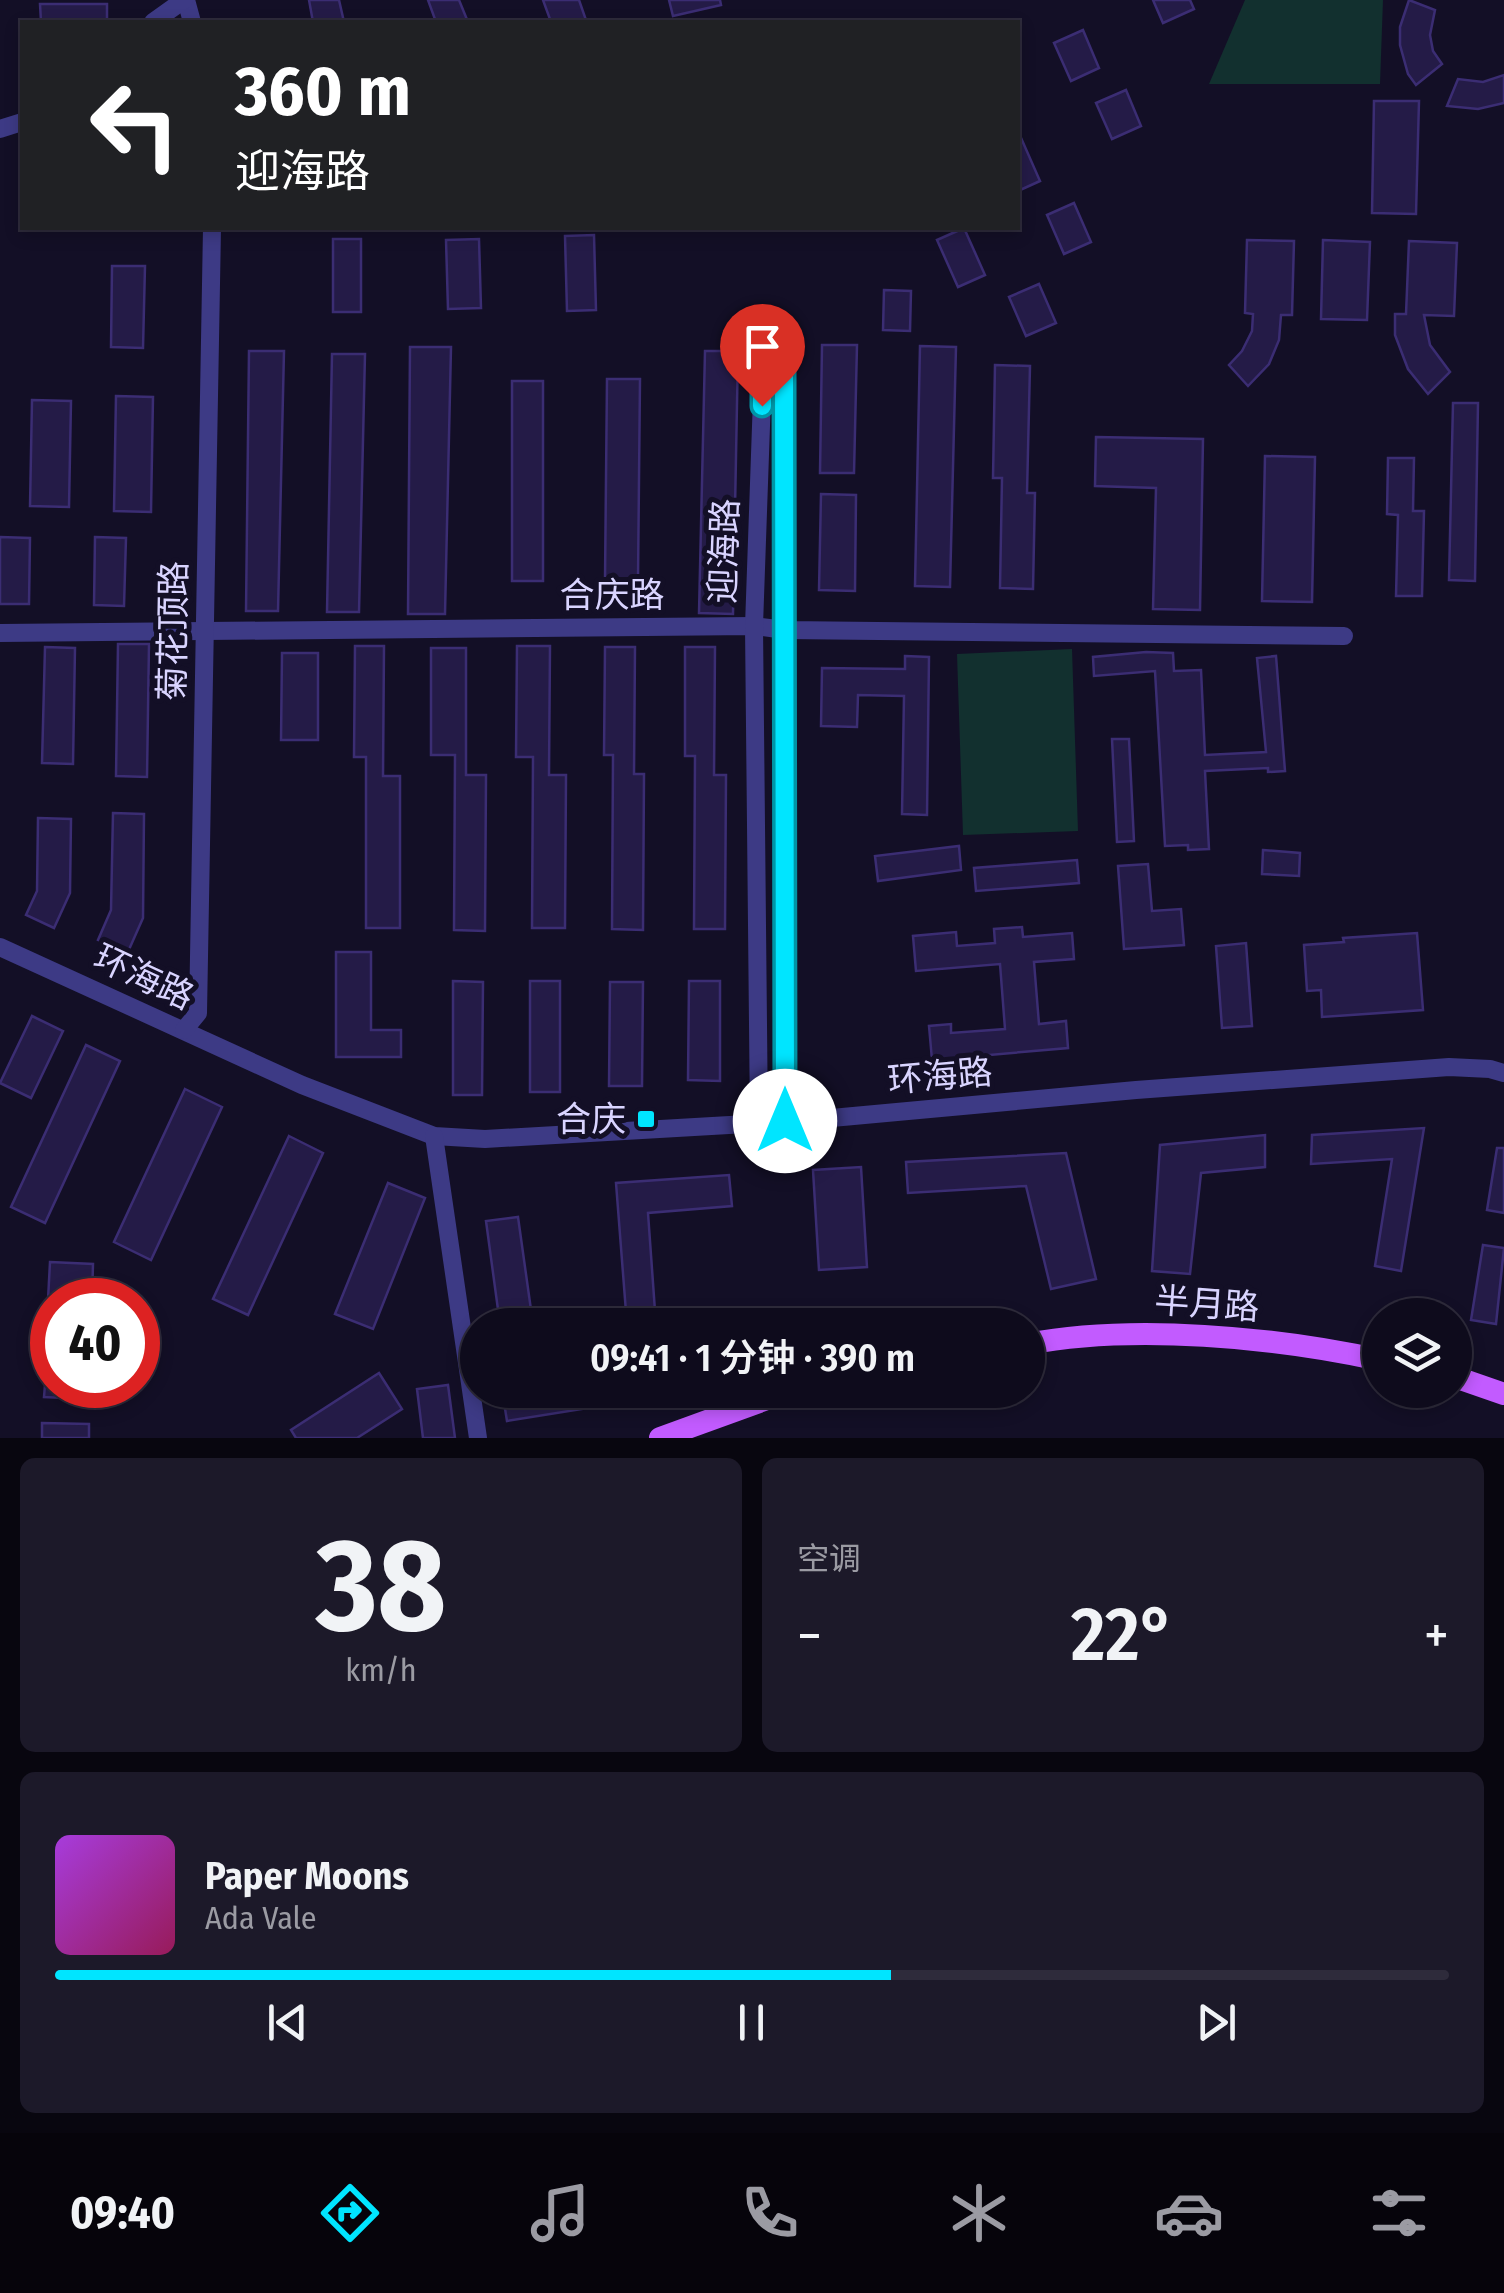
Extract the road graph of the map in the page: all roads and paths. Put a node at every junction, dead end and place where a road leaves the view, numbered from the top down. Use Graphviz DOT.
graph roads {
  1 [pos="185,0"];
  2 [pos="156,20"];
  3 [pos="212,230"];
  4 [pos="754,626"];
  5 [pos="785,630"];
  6 [pos="205,631"];
  7 [pos="0,633"];
  8 [pos="1344,636"];
  9 [pos="0,947"];
  10 [pos="184,1030"];
  11 [pos="1504,1073"];
  12 [pos="785,1121"];
  13 [pos="759,1124"];
  14 [pos="434,1136"];
  15 [pos="1045,1342"];
  16 [pos="1362,1356"];
  17 [pos="1472,1383"];
  18 [pos="1504,1394"];
  19 [pos="742,1408"];
  20 [pos="478,1438"];
  21 [pos="660,1438"];
  1 -- 2 [label="street"];
  3 -- 6 [label="street, 菊花顶路"];
  4 -- 5 [label="street, 合庆路"];
  4 -- 5 [label="street, 迎海路"];
  4 -- 6 [label="street, 合庆路"];
  4 -- 13 [label="street, 迎海路"];
  5 -- 8 [label="street, 合庆路"];
  5 -- 12 [label="street, 迎海路"];
  6 -- 7 [label="street, 合庆路"];
  6 -- 10 [label="street, 菊花顶路"];
  9 -- 10 [label="street, 环海路"];
  10 -- 14 [label="street, 环海路"];
  11 -- 12 [label="street, 环海路"];
  12 -- 13 [label="street, 环海路"];
  13 -- 14 [label="street, 环海路"];
  14 -- 20 [label="street"];
  15 -- 16 [label="main road, 半月路"];
  17 -- 18 [label="main road"];
  19 -- 21 [label="main road"];
}
